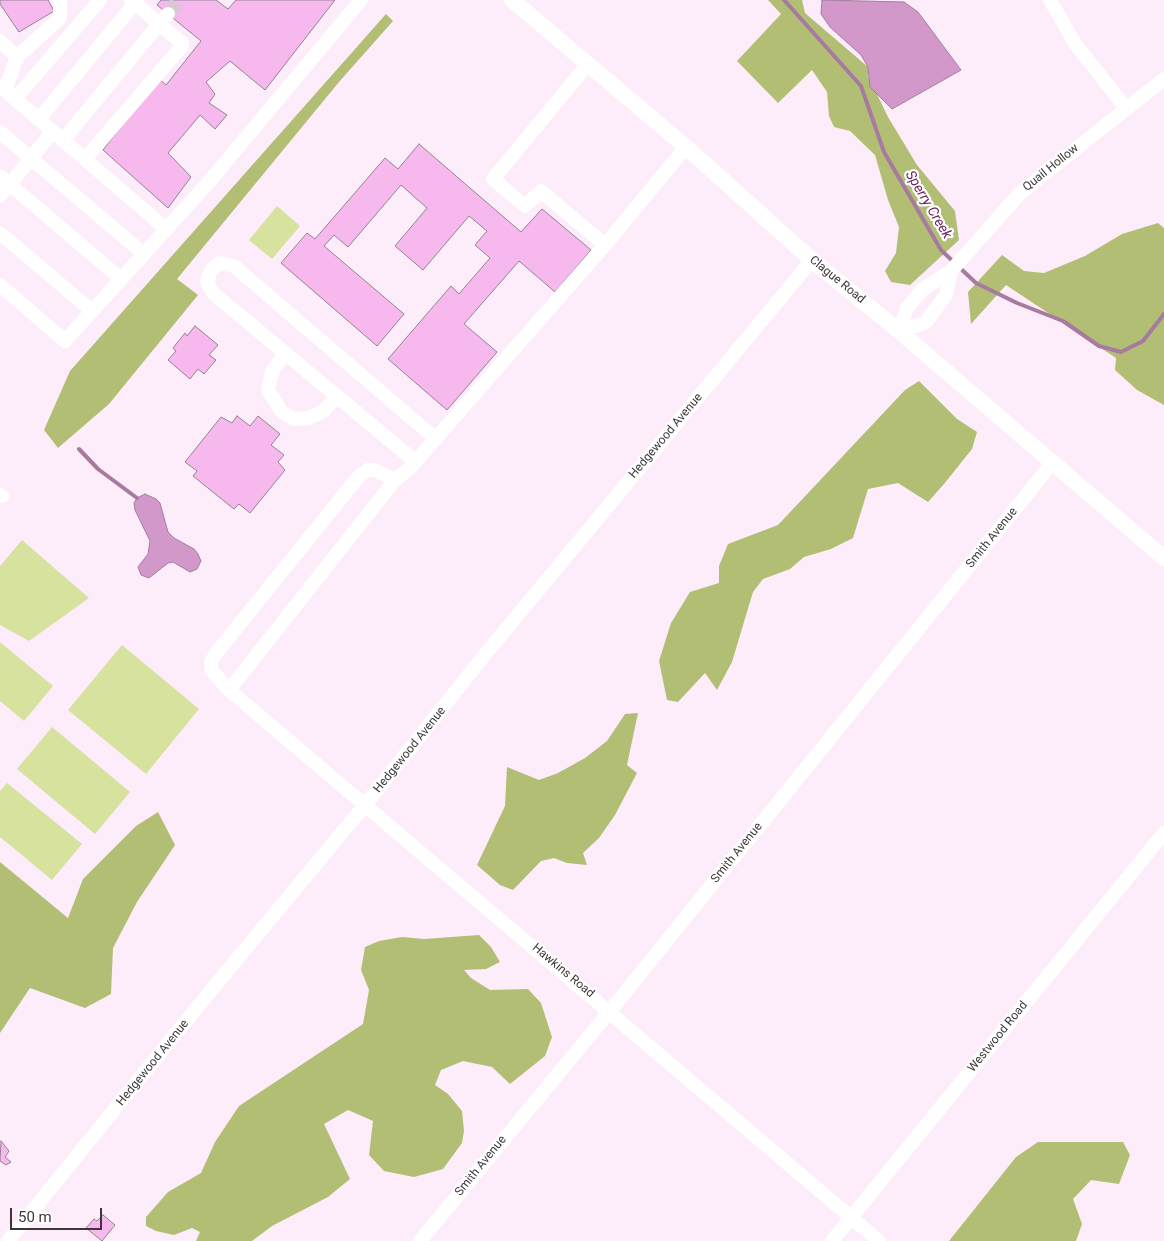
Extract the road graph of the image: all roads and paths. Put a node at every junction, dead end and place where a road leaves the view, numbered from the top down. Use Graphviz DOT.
graph roads {
  1 [pos="60,0"];
  2 [pos="100,0"];
  3 [pos="361,0"];
  4 [pos="512,0"];
  5 [pos="1050,0"];
  6 [pos="133,2"];
  7 [pos="163,19"];
  8 [pos="0,40"];
  9 [pos="17,57"];
  10 [pos="588,64"];
  11 [pos="1164,79"];
  12 [pos="7,91"];
  13 [pos="1126,108"];
  14 [pos="39,119"];
  15 [pos="0,132"];
  16 [pos="58,136"];
  17 [pos="686,147"];
  18 [pos="30,158"];
  19 [pos="85,159"];
  20 [pos="5,180"];
  21 [pos="0,196"];
  22 [pos="166,229"];
  23 [pos="0,233"];
  24 [pos="604,245"];
  25 [pos="144,254"];
  26 [pos="812,260"];
  27 [pos="952,271"];
  28 [pos="121,279"];
  29 [pos="0,285"];
  30 [pos="92,311"];
  31 [pos="899,331"];
  32 [pos="286,353"];
  33 [pos="337,396"];
  34 [pos="436,438"];
  35 [pos="416,462"];
  36 [pos="1053,462"];
  37 [pos="394,480"];
  38 [pos="1164,558"];
  39 [pos="229,690"];
  40 [pos="365,805"];
  41 [pos="1164,833"];
  42 [pos="610,1010"];
  43 [pos="851,1217"];
  44 [pos="8,1241"];
  45 [pos="420,1241"];
  46 [pos="832,1241"];
  47 [pos="879,1241"];
  1 -- 9 [label="street"];
  2 -- 12 [label="street"];
  3 -- 22 [label="street"];
  4 -- 10 [label="main road, Clague Road"];
  5 -- 13 [label="street"];
  6 -- 7 [label="street"];
  6 -- 14 [label="street"];
  7 -- 16 [label="street"];
  7 -- 19 [label="street"];
  8 -- 9 [label="street"];
  9 -- 12 [label="street"];
  10 -- 17 [label="main road, Clague Road"];
  10 -- 24 [label="street"];
  11 -- 13 [label="street, Quail Hollow"];
  12 -- 14 [label="street"];
  13 -- 27 [label="street, Quail Hollow"];
  14 -- 16 [label="street"];
  15 -- 18 [label="street"];
  16 -- 18 [label="street"];
  16 -- 19 [label="street"];
  17 -- 24 [label="street"];
  17 -- 26 [label="main road, Clague Road"];
  18 -- 20 [label="street"];
  18 -- 25 [label="street"];
  19 -- 22 [label="street"];
  20 -- 21 [label="street"];
  20 -- 28 [label="street"];
  22 -- 25 [label="street"];
  23 -- 30 [label="street"];
  24 -- 34 [label="street"];
  25 -- 28 [label="street"];
  26 -- 31 [label="main road, Clague Road"];
  26 -- 40 [label="street, Hedgewood Avenue"];
  27 -- 31 [label="street, Quail Hollow"];
  27 -- 31 [label="street, Quail Hollow"];
  28 -- 30 [label="street"];
  29 -- 30 [label="street"];
  31 -- 36 [label="main road, Clague Road"];
  32 -- 33 [label="street"];
  32 -- 33 [label="street"];
  32 -- 34 [label="street"];
  33 -- 35 [label="street"];
  34 -- 35 [label="street"];
  35 -- 37 [label="street"];
  36 -- 38 [label="main road, Clague Road"];
  36 -- 42 [label="street, Smith Avenue"];
  37 -- 39 [label="street"];
  37 -- 39 [label="street, Hawkins Road"];
  39 -- 40 [label="street, Hawkins Road"];
  40 -- 42 [label="street, Hawkins Road"];
  40 -- 44 [label="street, Hedgewood Avenue"];
  41 -- 43 [label="street, Westwood Road"];
  42 -- 43 [label="street, Hawkins Road"];
  42 -- 45 [label="street, Smith Avenue"];
  43 -- 46 [label="street, Westwood Road"];
  43 -- 47 [label="street, Hawkins Road"];
}
